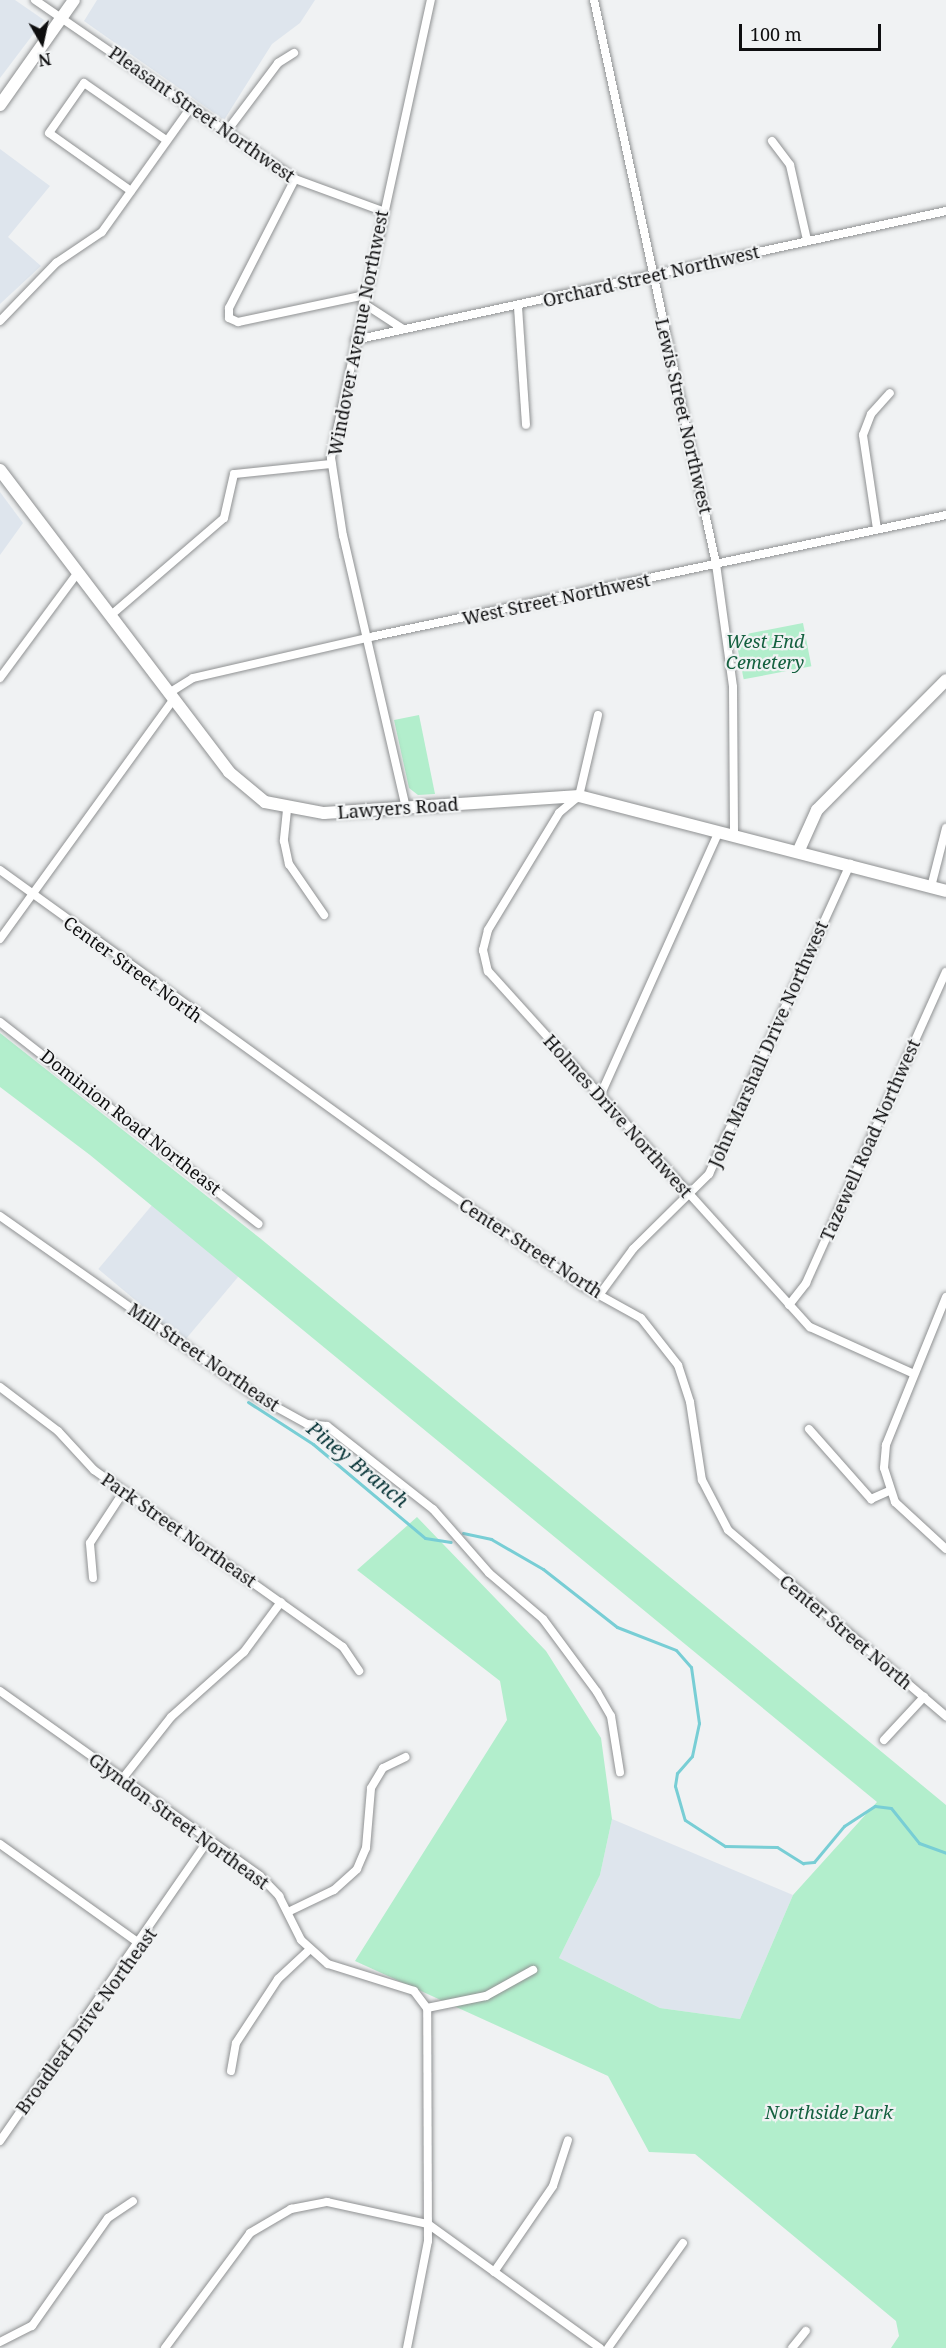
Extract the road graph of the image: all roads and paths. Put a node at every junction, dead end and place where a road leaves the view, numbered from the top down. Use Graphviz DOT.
graph roads {
  1 [pos="35,0"];
  2 [pos="74,0"];
  3 [pos="431,0"];
  4 [pos="594,0"];
  5 [pos="61,18"];
  6 [pos="294,53"];
  7 [pos="0,105"];
  8 [pos="191,107"];
  9 [pos="227,131"];
  10 [pos="166,140"];
  11 [pos="772,141"];
  12 [pos="295,178"];
  13 [pos="131,190"];
  14 [pos="382,211"];
  15 [pos="946,211"];
  16 [pos="807,240"];
  17 [pos="652,276"];
  18 [pos="364,299"];
  19 [pos="518,307"];
  20 [pos="0,321"];
  21 [pos="404,329"];
  22 [pos="355,340"];
  23 [pos="890,393"];
  24 [pos="526,424"];
  25 [pos="331,464"];
  26 [pos="0,470"];
  27 [pos="946,515"];
  28 [pos="877,529"];
  29 [pos="716,564"];
  30 [pos="76,574"];
  31 [pos="110,616"];
  32 [pos="368,638"];
  33 [pos="0,678"];
  34 [pos="946,680"];
  35 [pos="172,696"];
  36 [pos="598,715"];
  37 [pos="579,796"];
  38 [pos="406,808"];
  39 [pos="287,810"];
  40 [pos="946,828"];
  41 [pos="718,833"];
  42 [pos="734,837"];
  43 [pos="799,850"];
  44 [pos="850,864"];
  45 [pos="0,870"];
  46 [pos="931,887"];
  47 [pos="946,891"];
  48 [pos="31,894"];
  49 [pos="324,915"];
  50 [pos="0,939"];
  51 [pos="946,972"];
  52 [pos="0,1022"];
  53 [pos="600,1096"];
  54 [pos="690,1196"];
  55 [pos="0,1216"];
  56 [pos="259,1224"];
  57 [pos="600,1294"];
  58 [pos="946,1297"];
  59 [pos="789,1305"];
  60 [pos="914,1374"];
  61 [pos="0,1387"];
  62 [pos="809,1429"];
  63 [pos="124,1491"];
  64 [pos="889,1491"];
  65 [pos="946,1549"];
  66 [pos="93,1578"];
  67 [pos="281,1602"];
  68 [pos="359,1671"];
  69 [pos="0,1691"];
  70 [pos="924,1697"];
  71 [pos="946,1716"];
  72 [pos="884,1740"];
  73 [pos="406,1757"];
  74 [pos="621,1772"];
  75 [pos="123,1778"];
  76 [pos="209,1839"];
  77 [pos="0,1844"];
  78 [pos="288,1912"];
  79 [pos="140,1944"];
  80 [pos="309,1950"];
  81 [pos="533,1970"];
  82 [pos="427,2008"];
  83 [pos="231,2071"];
  84 [pos="568,2140"];
  85 [pos="0,2141"];
  86 [pos="133,2201"];
  87 [pos="428,2224"];
  88 [pos="683,2243"];
  89 [pos="494,2272"];
  90 [pos="806,2331"];
  91 [pos="0,2342"];
  92 [pos="165,2348"];
  93 [pos="407,2348"];
  94 [pos="600,2348"];
  95 [pos="608,2348"];
  96 [pos="792,2348"];
  1 -- 5 [label="street, Pleasant Street Northwest"];
  2 -- 5 [label="main road"];
  3 -- 14 [label="street, Windover Avenue Northwest"];
  4 -- 17 [label="street, Lewis Street Northwest"];
  5 -- 7 [label="main road"];
  5 -- 8 [label="street, Pleasant Street Northwest"];
  6 -- 9 [label="street"];
  8 -- 9 [label="street, Pleasant Street Northwest"];
  8 -- 10 [label="street"];
  9 -- 12 [label="street, Pleasant Street Northwest"];
  10 -- 13 [label="street"];
  10 -- 13 [label="street"];
  11 -- 16 [label="street"];
  12 -- 14 [label="street, Pleasant Street Northwest"];
  12 -- 18 [label="street"];
  13 -- 20 [label="street"];
  14 -- 18 [label="street, Windover Avenue Northwest"];
  15 -- 16 [label="street, Orchard Street Northwest"];
  16 -- 17 [label="street, Orchard Street Northwest"];
  17 -- 19 [label="street, Orchard Street Northwest"];
  17 -- 29 [label="street, Lewis Street Northwest"];
  18 -- 21 [label="street"];
  18 -- 22 [label="street, Windover Avenue Northwest"];
  19 -- 21 [label="street, Orchard Street Northwest"];
  19 -- 24 [label="street"];
  21 -- 22 [label="street, Orchard Street Northwest"];
  22 -- 25 [label="street, Windover Avenue Northwest"];
  23 -- 28 [label="street"];
  25 -- 31 [label="street"];
  25 -- 32 [label="street, Windover Avenue Northwest"];
  26 -- 30 [label="main road, Lawyers Road"];
  27 -- 28 [label="street, West Street Northwest"];
  28 -- 29 [label="street, West Street Northwest"];
  29 -- 32 [label="street, West Street Northwest"];
  29 -- 42 [label="street, Lewis Street Northwest"];
  30 -- 31 [label="main road, Lawyers Road"];
  30 -- 33 [label="street"];
  31 -- 35 [label="main road, Lawyers Road"];
  32 -- 35 [label="street, West Street Northwest"];
  32 -- 38 [label="street, Windover Avenue Northwest"];
  34 -- 43 [label="main road"];
  35 -- 39 [label="main road, Lawyers Road"];
  35 -- 48 [label="street"];
  36 -- 37 [label="street"];
  37 -- 38 [label="main road, Lawyers Road"];
  37 -- 41 [label="main road, Lawyers Road"];
  37 -- 53 [label="street, Holmes Drive Northwest"];
  38 -- 39 [label="main road, Lawyers Road"];
  39 -- 49 [label="street"];
  40 -- 46 [label="street"];
  41 -- 42 [label="main road, Lawyers Road"];
  41 -- 53 [label="street"];
  42 -- 43 [label="main road, Lawyers Road"];
  43 -- 44 [label="main road, Lawyers Road"];
  44 -- 46 [label="main road, Lawyers Road"];
  44 -- 54 [label="street, John Marshall Drive Northwest"];
  45 -- 48 [label="street, Center Street North"];
  46 -- 47 [label="main road, Lawyers Road"];
  48 -- 50 [label="street"];
  48 -- 57 [label="street, Center Street North"];
  51 -- 59 [label="street, Tazewell Road Northwest"];
  52 -- 56 [label="street, Dominion Road Northeast"];
  53 -- 54 [label="street, Holmes Drive Northwest"];
  54 -- 57 [label="street, John Marshall Drive Northwest"];
  54 -- 59 [label="street, Holmes Drive Northwest"];
  55 -- 74 [label="street, Mill Street Northeast"];
  57 -- 70 [label="street, Center Street North"];
  58 -- 60 [label="street"];
  59 -- 60 [label="street, Holmes Drive Northwest"];
  60 -- 64 [label="street"];
  61 -- 63 [label="street, Park Street Northeast"];
  62 -- 64 [label="street"];
  63 -- 66 [label="street"];
  63 -- 67 [label="street, Park Street Northeast"];
  64 -- 65 [label="street"];
  67 -- 68 [label="street, Park Street Northeast"];
  67 -- 75 [label="street"];
  69 -- 75 [label="street, Glyndon Street Northeast"];
  70 -- 71 [label="street, Center Street North"];
  70 -- 72 [label="street"];
  73 -- 78 [label="street"];
  75 -- 76 [label="street, Glyndon Street Northeast"];
  76 -- 78 [label="street, Glyndon Street Northeast"];
  76 -- 79 [label="street, Broadleaf Drive Northeast"];
  77 -- 79 [label="street"];
  78 -- 80 [label="street, Glyndon Street Northeast"];
  79 -- 85 [label="street, Broadleaf Drive Northeast"];
  80 -- 82 [label="street"];
  80 -- 83 [label="street"];
  81 -- 82 [label="street"];
  82 -- 87 [label="street"];
  84 -- 89 [label="street"];
  86 -- 91 [label="street"];
  87 -- 89 [label="street"];
  87 -- 92 [label="street"];
  87 -- 93 [label="street"];
  88 -- 95 [label="street"];
  89 -- 94 [label="street"];
  90 -- 96 [label="street"];
}
